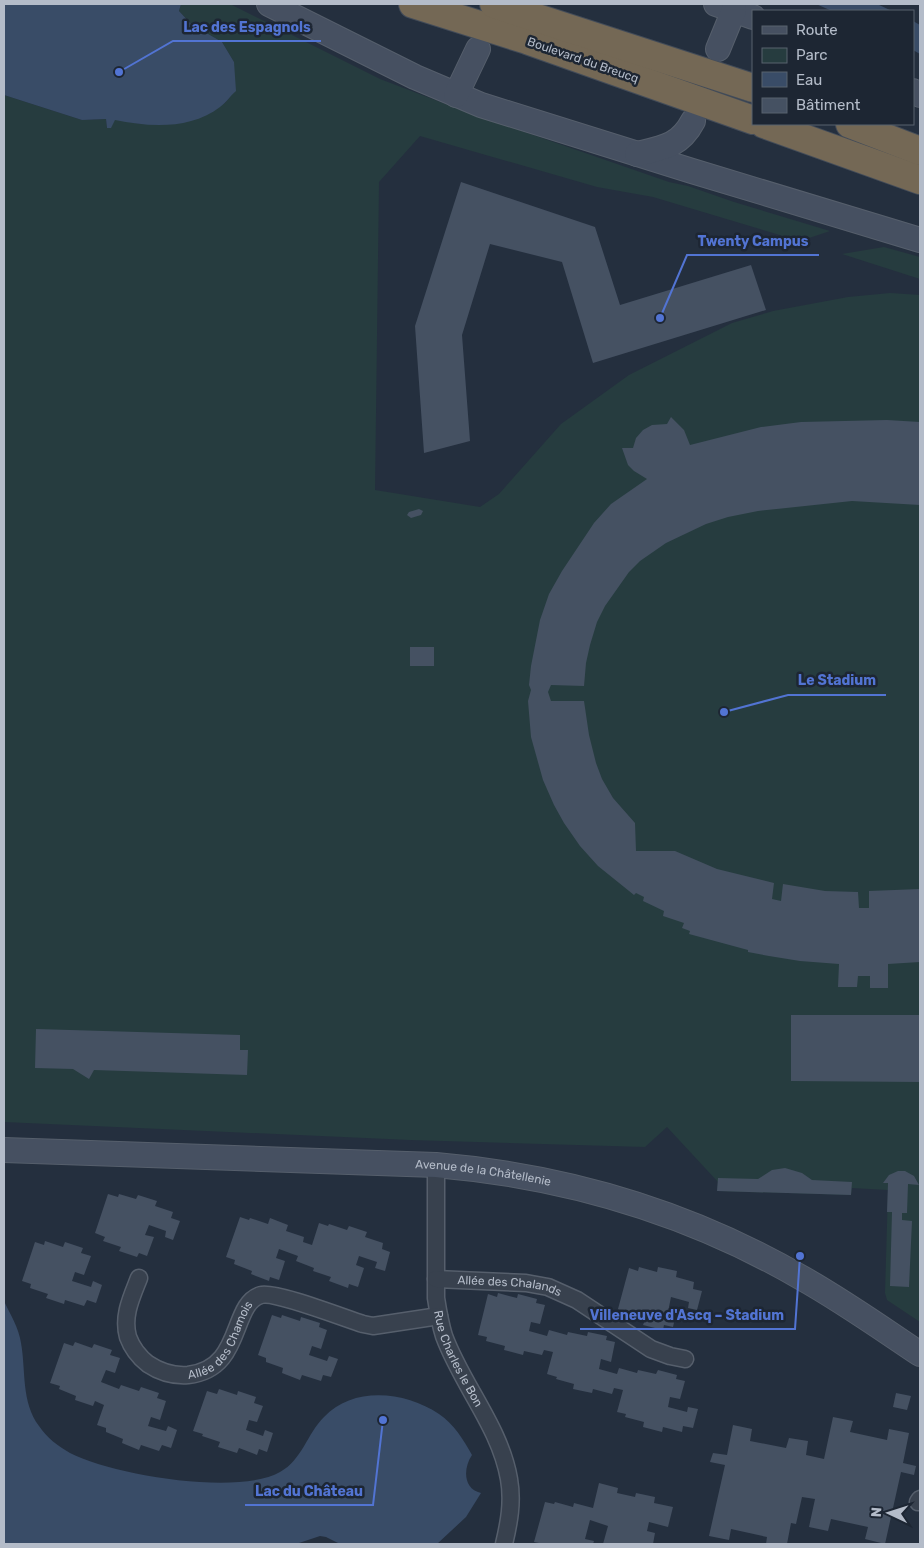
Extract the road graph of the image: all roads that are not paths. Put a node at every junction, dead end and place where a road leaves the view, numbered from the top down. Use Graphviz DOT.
graph roads {
  1 [pos="269,4"];
  2 [pos="413,4"];
  3 [pos="494,4"];
  4 [pos="735,9"];
  5 [pos="478,49"];
  6 [pos="718,49"];
  7 [pos="752,88"];
  8 [pos="456,95"];
  9 [pos="752,120"];
  10 [pos="693,121"];
  11 [pos="767,125"];
  12 [pos="853,125"];
  13 [pos="920,151"];
  14 [pos="637,154"];
  15 [pos="920,180"];
  16 [pos="920,240"];
  17 [pos="4,1150"];
  18 [pos="436,1166"];
  19 [pos="139,1278"];
  20 [pos="436,1278"];
  21 [pos="439,1316"];
  22 [pos="920,1354"];
  23 [pos="685,1359"];
  24 [pos="504,1544"];
  1 -- 8 [label="street"];
  2 -- 9 [label="highway, Boulevard du Breucq"];
  3 -- 7 [label="highway, Boulevard du Breucq"];
  4 -- 6 [label="street"];
  5 -- 8 [label="street"];
  8 -- 14 [label="street"];
  10 -- 14 [label="street"];
  11 -- 15 [label="highway"];
  12 -- 13 [label="highway"];
  14 -- 16 [label="street"];
  17 -- 18 [label="street, Avenue de la Châtellenie"];
  18 -- 20 [label="street, Rue Charles le Bon"];
  18 -- 22 [label="street, Avenue de la Châtellenie"];
  19 -- 21 [label="street, Allée des Chamois"];
  20 -- 21 [label="street, Rue Charles le Bon"];
  20 -- 23 [label="street, Allée des Chalands"];
  21 -- 24 [label="street, Rue Charles le Bon"];
}
